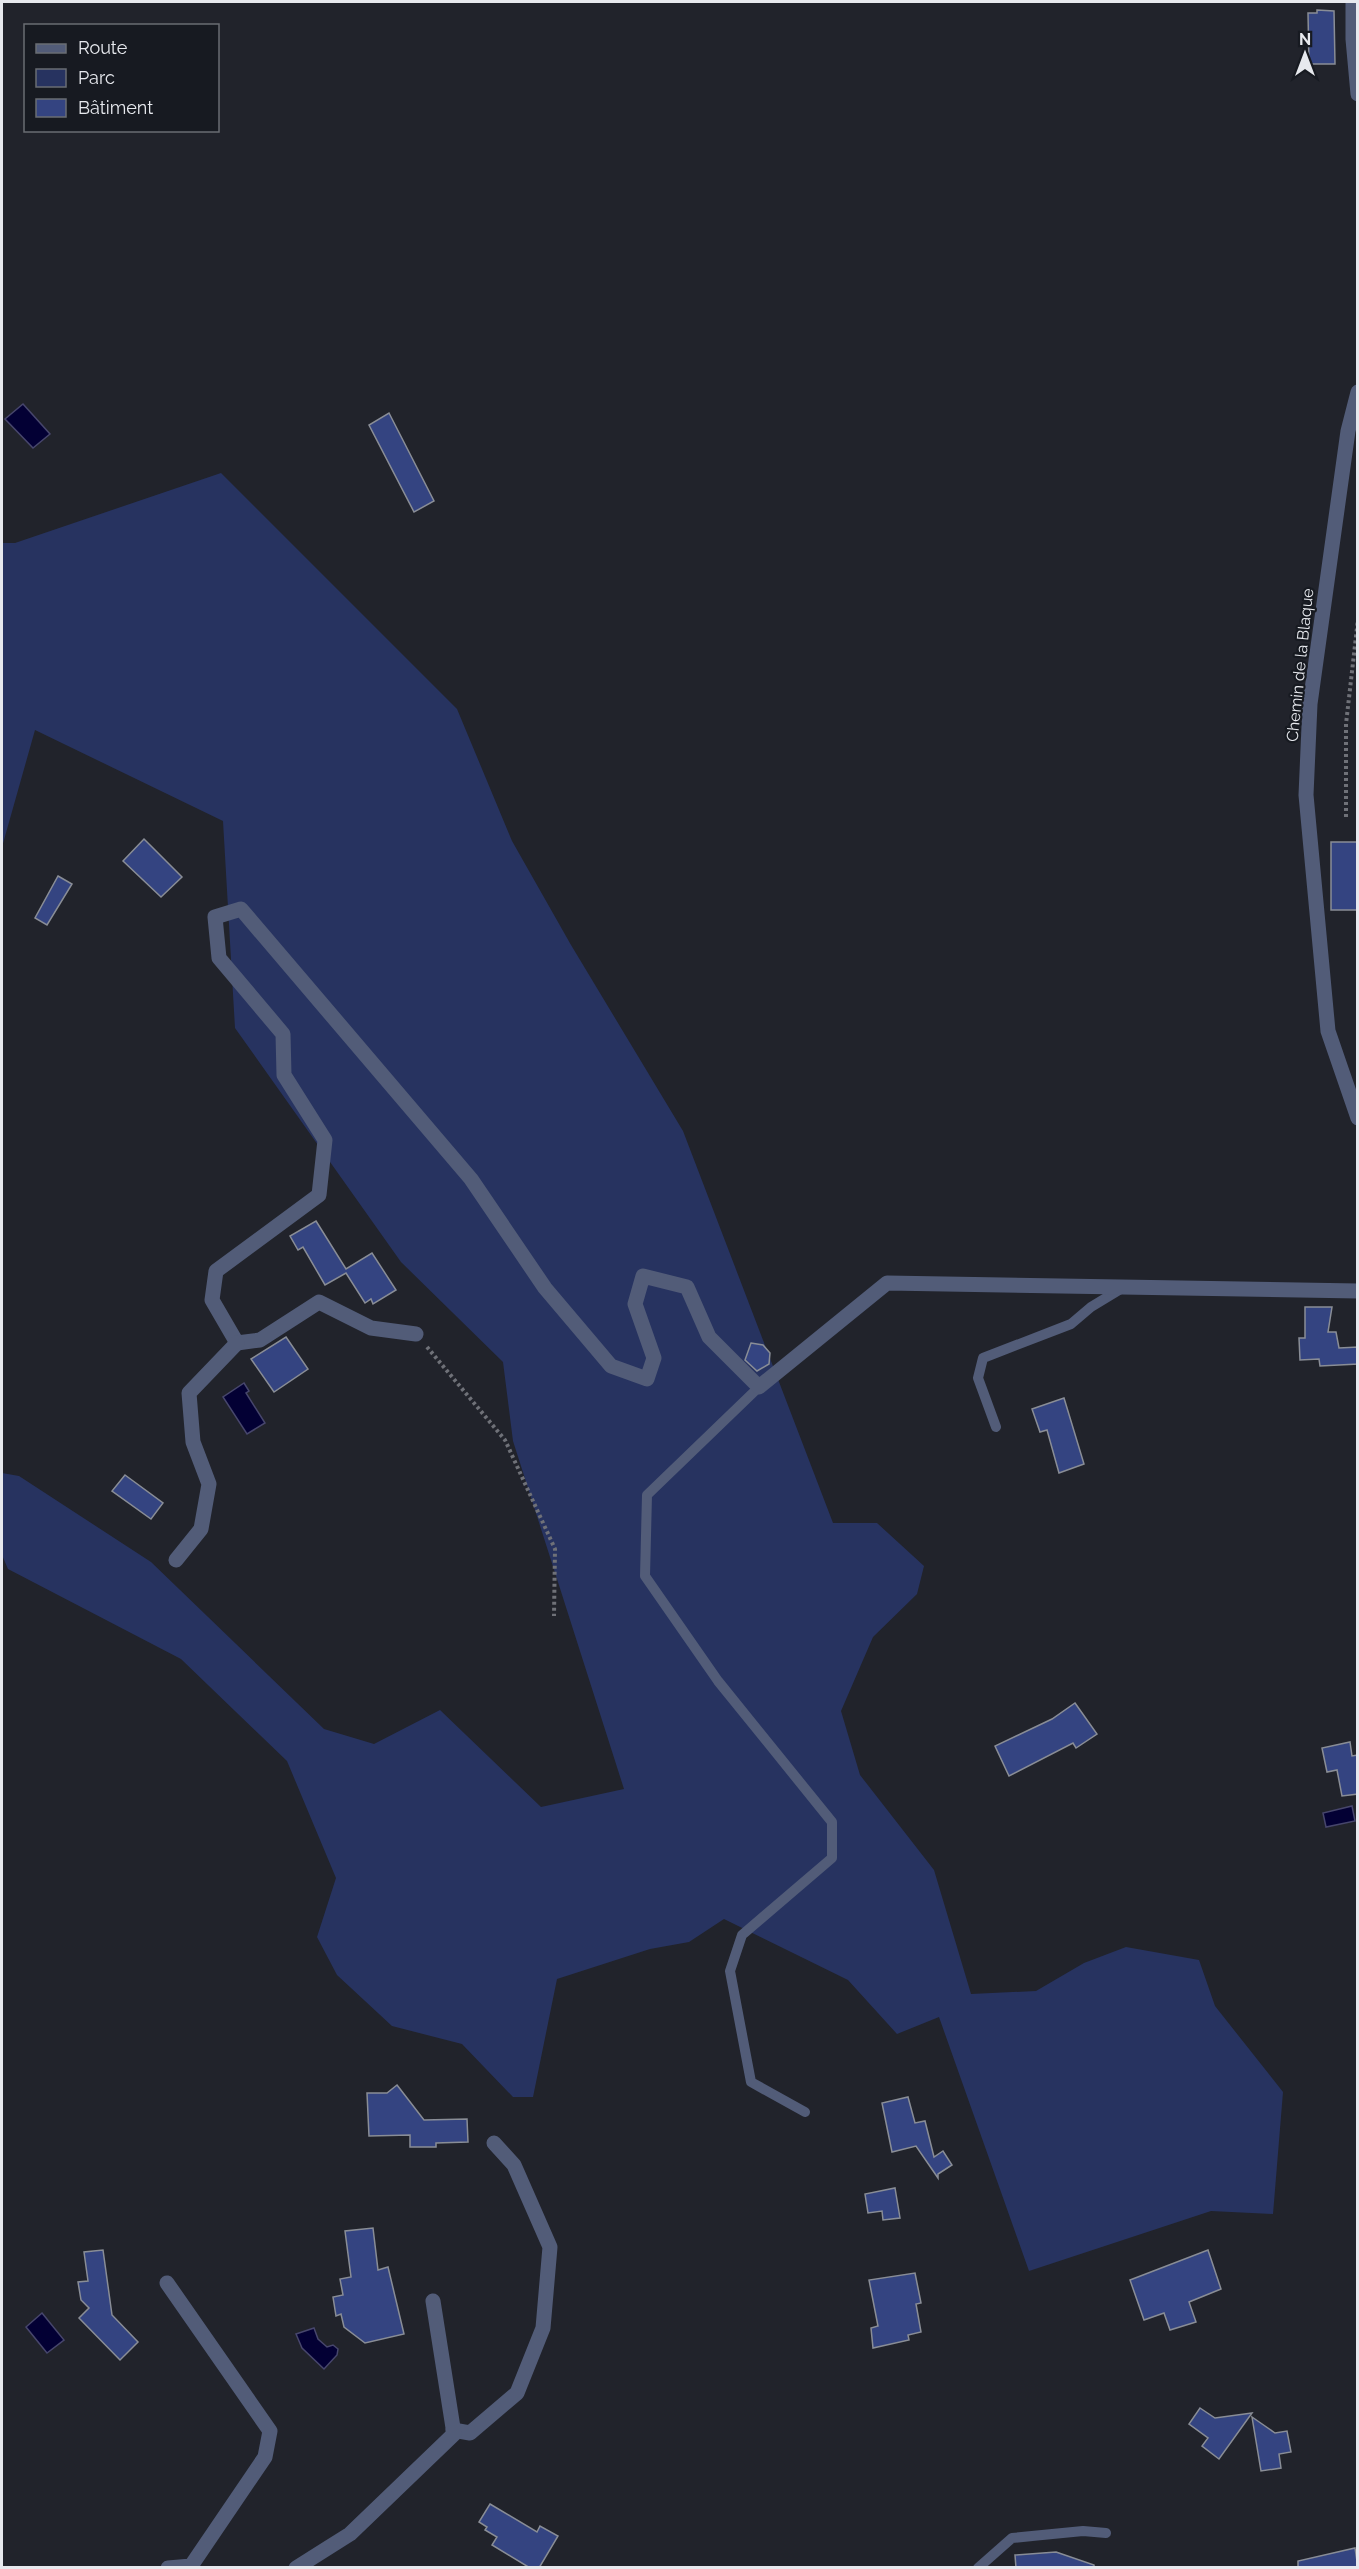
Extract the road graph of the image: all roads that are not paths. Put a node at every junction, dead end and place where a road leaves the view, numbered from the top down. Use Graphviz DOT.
graph roads {
  1 [pos="1353,2"];
  2 [pos="1358,94"];
  3 [pos="1358,392"];
  4 [pos="1358,1118"];
  5 [pos="1127,1285"];
  6 [pos="1358,1291"];
  7 [pos="416,1334"];
  8 [pos="237,1343"];
  9 [pos="759,1387"];
  10 [pos="996,1427"];
  11 [pos="176,1560"];
  12 [pos="805,2112"];
  13 [pos="494,2143"];
  14 [pos="166,2283"];
  15 [pos="433,2301"];
  16 [pos="453,2430"];
  17 [pos="1106,2533"];
  18 [pos="195,2567"];
  19 [pos="168,2568"];
  20 [pos="296,2568"];
  21 [pos="978,2568"];
  1 -- 2 [label="street"];
  3 -- 4 [label="street, Chemin de la Blaque"];
  5 -- 6 [label="street"];
  5 -- 9 [label="street"];
  5 -- 10 [label="lane"];
  7 -- 8 [label="street"];
  8 -- 9 [label="street"];
  8 -- 11 [label="street"];
  9 -- 12 [label="lane"];
  13 -- 16 [label="street"];
  14 -- 18 [label="street"];
  15 -- 16 [label="street"];
  16 -- 20 [label="street"];
  17 -- 21 [label="lane"];
  18 -- 19 [label="street"];
}
